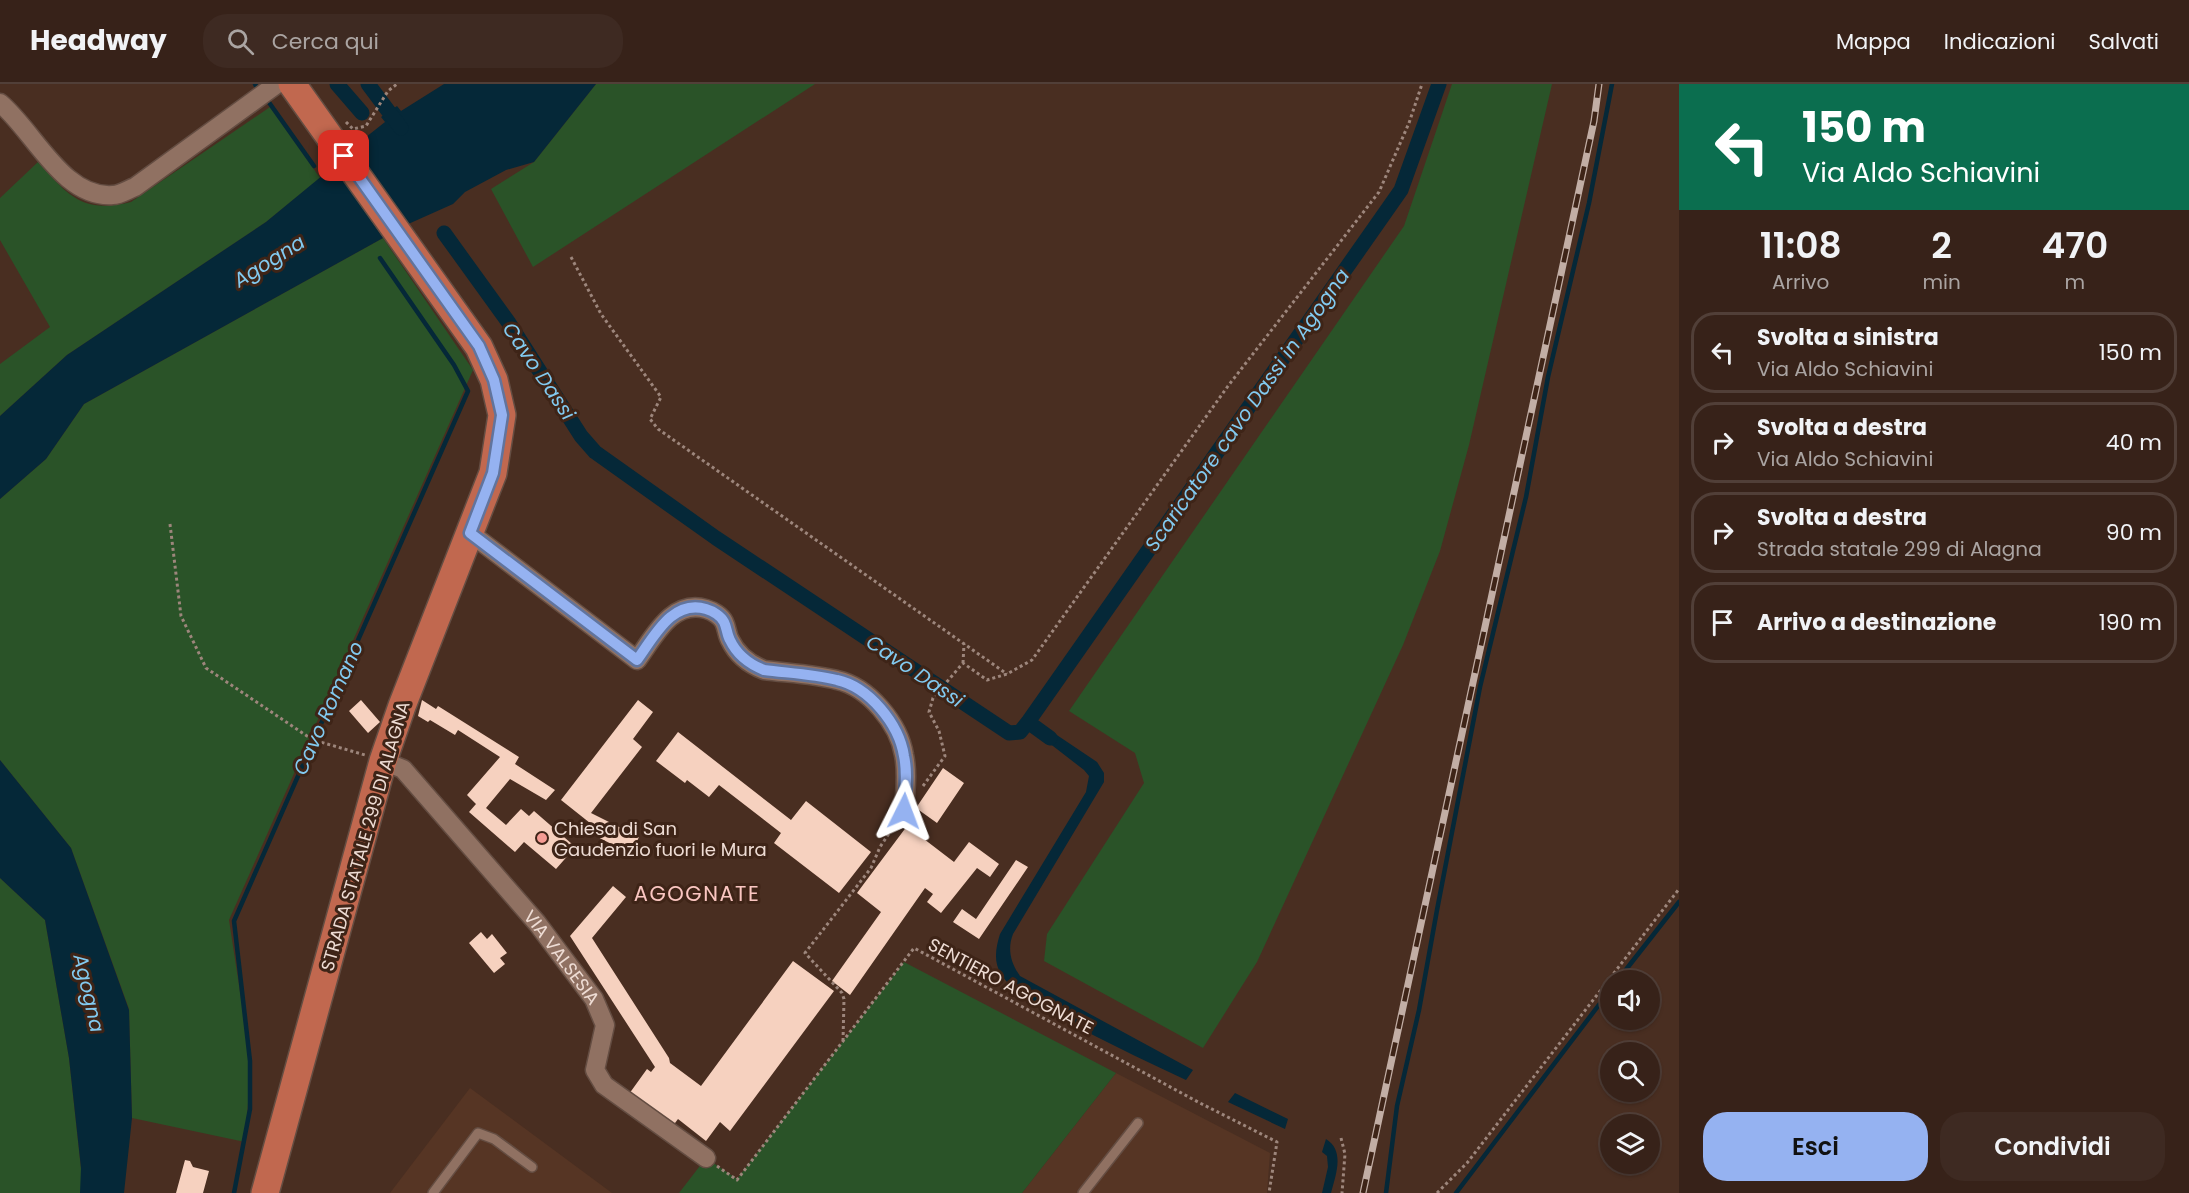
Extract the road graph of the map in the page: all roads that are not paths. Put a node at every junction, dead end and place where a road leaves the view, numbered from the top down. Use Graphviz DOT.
graph roads {
  1 [pos="277,84"];
  2 [pos="292,84"];
  3 [pos="0,103"];
  4 [pos="470,533"];
  5 [pos="383,761"];
  6 [pos="904,811"];
  7 [pos="1138,1123"];
  8 [pos="706,1158"];
  9 [pos="532,1167"];
  10 [pos="265,1193"];
  11 [pos="433,1193"];
  12 [pos="1083,1193"];
  1 -- 3 [label="street"];
  2 -- 4 [label="main road, STRADA STATALE 299 DI ALAGNA"];
  4 -- 5 [label="main road, STRADA STATALE 299 DI ALAGNA"];
  4 -- 6 [label="street"];
  5 -- 8 [label="street, VIA VALSESIA"];
  5 -- 10 [label="main road, STRADA STATALE 299 DI ALAGNA"];
  7 -- 12 [label="lane"];
  9 -- 11 [label="lane"];
}
